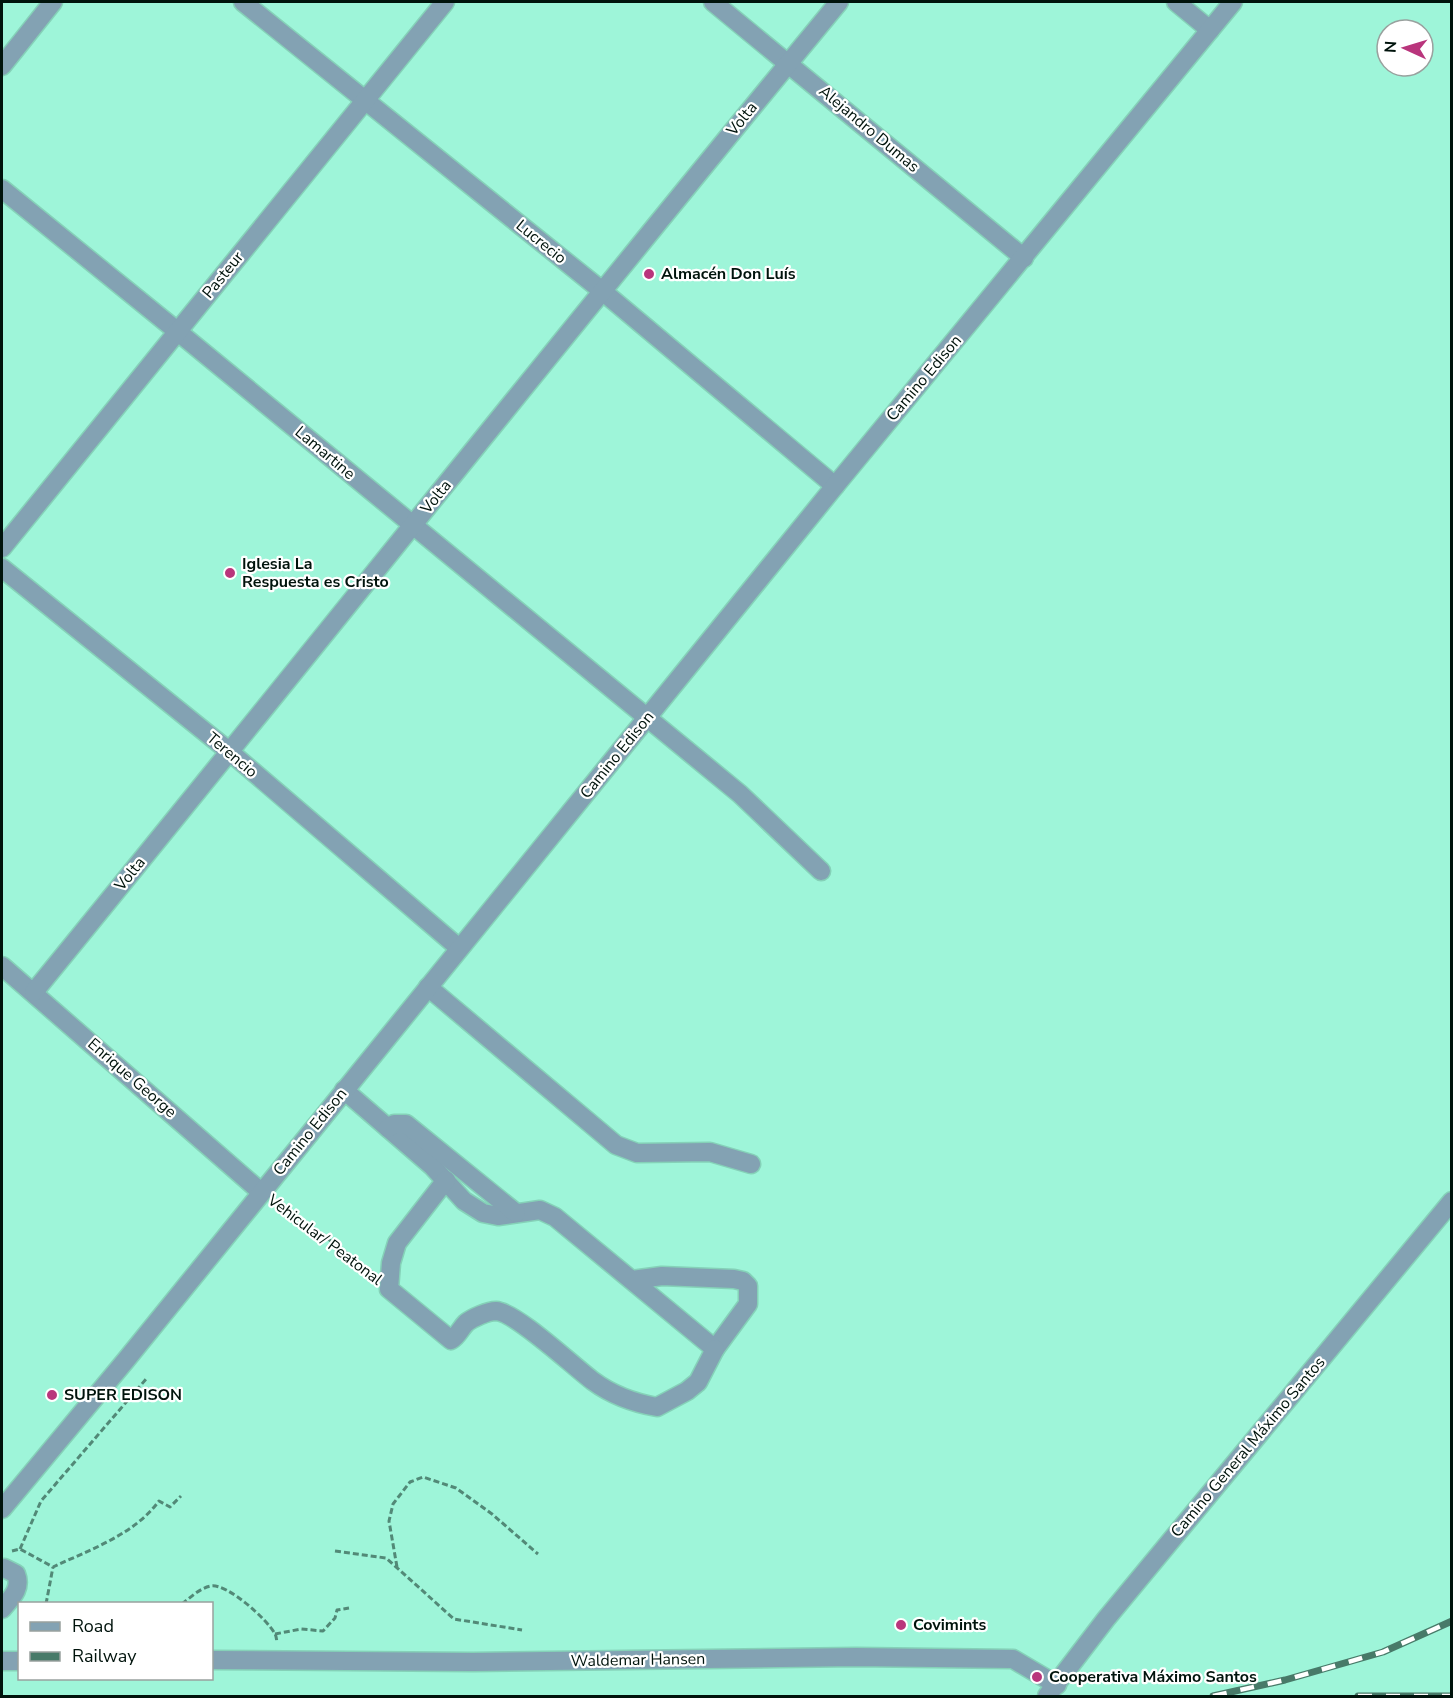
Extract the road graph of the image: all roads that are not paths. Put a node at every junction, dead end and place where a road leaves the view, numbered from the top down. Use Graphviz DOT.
graph roads {
  1 [pos="53,2"];
  2 [pos="243,2"];
  3 [pos="445,2"];
  4 [pos="713,2"];
  5 [pos="838,2"];
  6 [pos="1176,2"];
  7 [pos="1233,2"];
  8 [pos="1210,30"];
  9 [pos="789,62"];
  10 [pos="2,66"];
  11 [pos="364,101"];
  12 [pos="2,189"];
  13 [pos="1024,258"];
  14 [pos="601,290"];
  15 [pos="177,331"];
  16 [pos="835,486"];
  17 [pos="413,526"];
  18 [pos="2,548"];
  19 [pos="2,568"];
  20 [pos="648,717"];
  21 [pos="230,752"];
  22 [pos="821,871"];
  23 [pos="459,948"];
  24 [pos="2,967"];
  25 [pos="428,987"];
  26 [pos="34,992"];
  27 [pos="344,1090"];
  28 [pos="388,1128"];
  29 [pos="751,1164"];
  30 [pos="446,1180"];
  31 [pos="261,1192"];
  32 [pos="1452,1201"];
  33 [pos="516,1214"];
  34 [pos="632,1280"];
  35 [pos="715,1349"];
  36 [pos="2,1509"];
  37 [pos="4,1568"];
  38 [pos="2,1609"];
  39 [pos="18,1660"];
  40 [pos="213,1660"];
  41 [pos="2,1661"];
  42 [pos="1052,1691"];
  1 -- 10 [label="street"];
  2 -- 11 [label="street, Lucrecio"];
  3 -- 11 [label="street, Pasteur"];
  4 -- 9 [label="street, Alejandro Dumas"];
  5 -- 9 [label="street, Volta"];
  6 -- 8 [label="street"];
  7 -- 8 [label="street, Camino Edison"];
  8 -- 13 [label="street, Camino Edison"];
  9 -- 13 [label="street, Alejandro Dumas"];
  9 -- 14 [label="street, Volta"];
  11 -- 14 [label="street, Lucrecio"];
  11 -- 15 [label="street, Pasteur"];
  12 -- 15 [label="street, Lamartine"];
  13 -- 16 [label="street, Camino Edison"];
  14 -- 16 [label="street, Lucrecio"];
  14 -- 17 [label="street, Volta"];
  15 -- 17 [label="street, Lamartine"];
  15 -- 18 [label="street, Pasteur"];
  16 -- 20 [label="street, Camino Edison"];
  17 -- 20 [label="street, Lamartine"];
  17 -- 21 [label="street, Volta"];
  19 -- 21 [label="street, Terencio"];
  20 -- 22 [label="street, Lamartine"];
  20 -- 23 [label="street, Camino Edison"];
  21 -- 23 [label="street, Terencio"];
  21 -- 26 [label="street, Volta"];
  23 -- 25 [label="street, Camino Edison"];
  24 -- 26 [label="street, Enrique George"];
  25 -- 27 [label="street, Camino Edison"];
  25 -- 29 [label="street"];
  26 -- 31 [label="street, Enrique George"];
  27 -- 28 [label="street"];
  27 -- 31 [label="street, Camino Edison"];
  28 -- 30 [label="street"];
  28 -- 33 [label="street"];
  30 -- 33 [label="street"];
  30 -- 35 [label="street, Vehicular/ Peatonal"];
  31 -- 36 [label="street, Camino Edison"];
  32 -- 42 [label="street, Camino General Máximo Santos"];
  33 -- 34 [label="street"];
  34 -- 35 [label="street"];
  34 -- 35 [label="street, Vehicular/ Peatonal"];
  37 -- 38 [label="street"];
  39 -- 41 [label="street"];
  40 -- 42 [label="street, Waldemar Hansen"];
}
